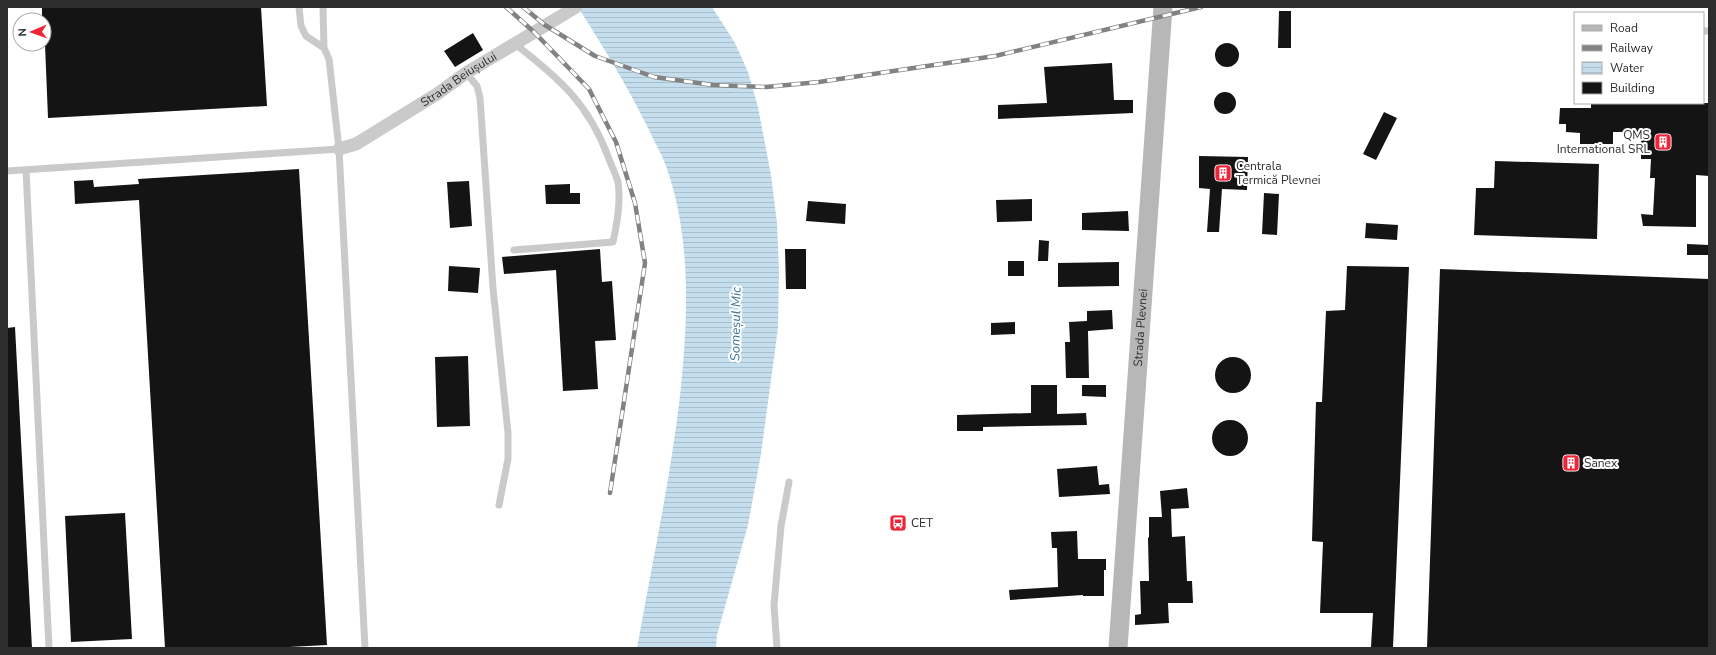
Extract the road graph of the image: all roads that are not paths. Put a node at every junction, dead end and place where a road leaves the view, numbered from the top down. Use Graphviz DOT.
graph roads {
  1 [pos="299,7"];
  2 [pos="323,7"];
  3 [pos="1163,7"];
  4 [pos="573,9"];
  5 [pos="515,44"];
  6 [pos="324,48"];
  7 [pos="466,73"];
  8 [pos="339,149"];
  9 [pos="26,170"];
  10 [pos="7,171"];
  11 [pos="514,250"];
  12 [pos="789,482"];
  13 [pos="499,505"];
  14 [pos="50,648"];
  15 [pos="365,648"];
  16 [pos="777,648"];
  17 [pos="1118,648"];
  1 -- 6 [label="lane"];
  2 -- 6 [label="lane"];
  3 -- 17 [label="main road, Strada Plevnei"];
  4 -- 5 [label="street, Strada Beiușului"];
  5 -- 7 [label="street, Strada Beiușului"];
  5 -- 11 [label="lane"];
  6 -- 8 [label="lane"];
  7 -- 8 [label="street, Strada Beiușului"];
  7 -- 13 [label="lane"];
  8 -- 9 [label="lane"];
  8 -- 15 [label="lane"];
  9 -- 10 [label="lane"];
  9 -- 14 [label="lane"];
  12 -- 16 [label="lane"];
}
